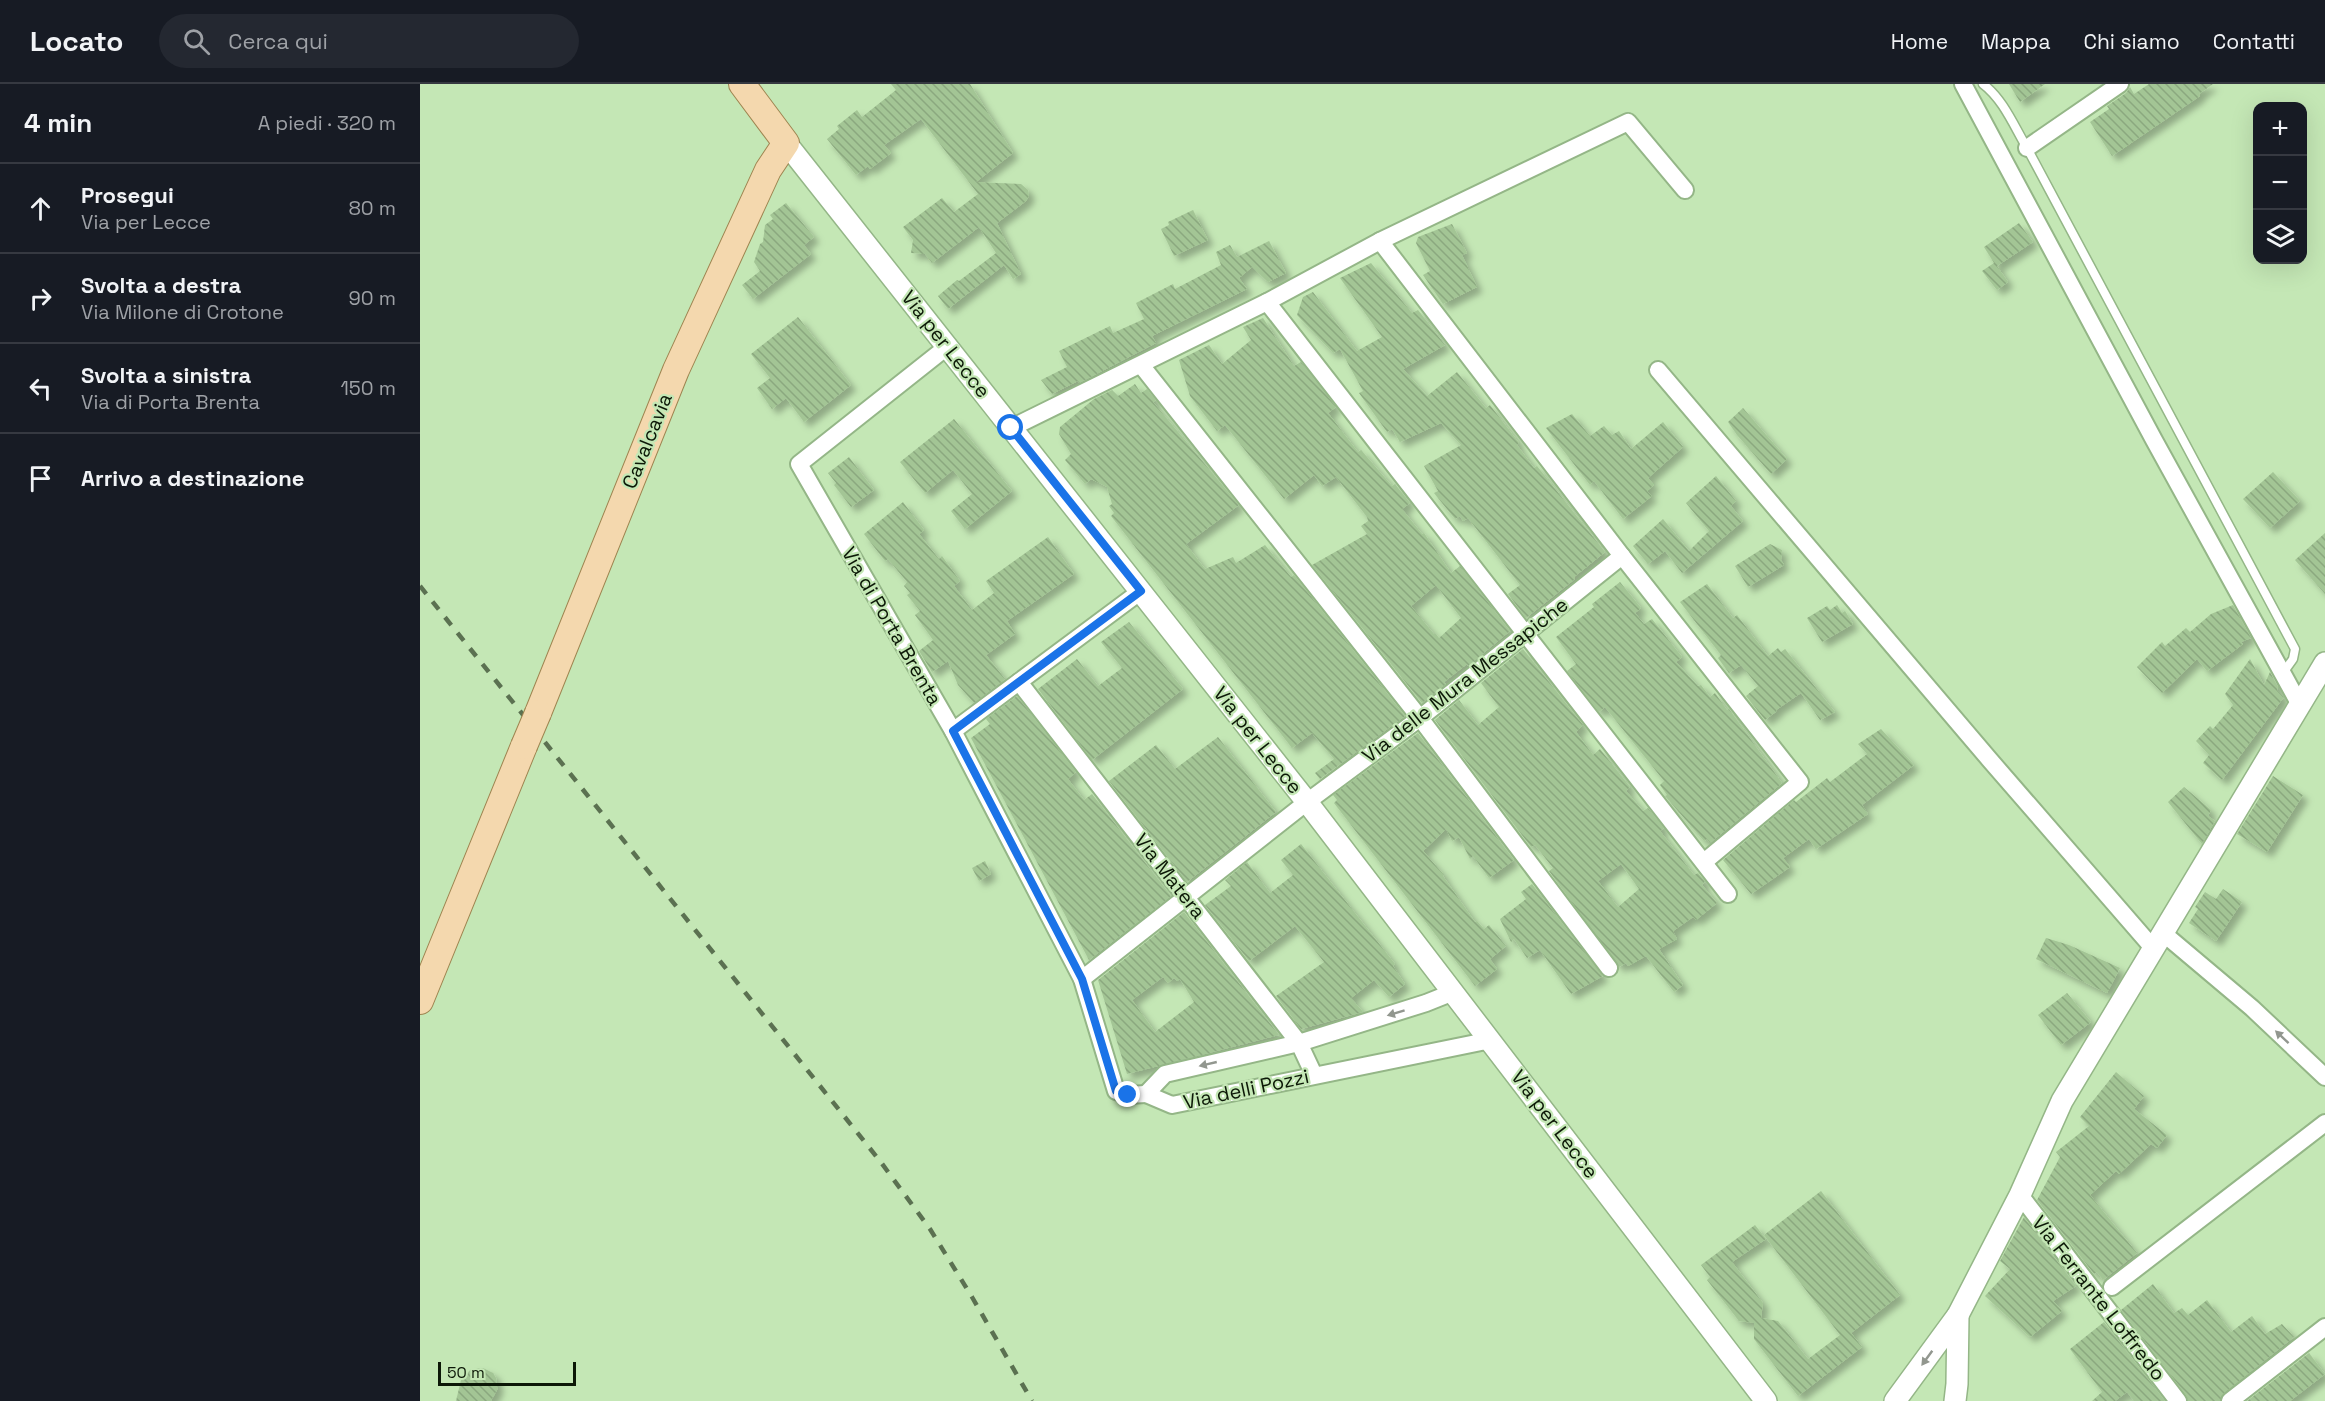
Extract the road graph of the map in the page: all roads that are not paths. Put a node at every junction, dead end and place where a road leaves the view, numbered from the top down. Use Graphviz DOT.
graph roads {
  1 [pos="742,84"];
  2 [pos="1963,84"];
  3 [pos="1983,84"];
  4 [pos="2120,84"];
  5 [pos="786,143"];
  6 [pos="2027,148"];
  7 [pos="1685,190"];
  8 [pos="1380,241"];
  9 [pos="1267,302"];
  10 [pos="948,346"];
  11 [pos="1141,365"];
  12 [pos="1658,370"];
  13 [pos="1011,428"];
  14 [pos="1622,556"];
  15 [pos="1141,591"];
  16 [pos="1526,633"];
  17 [pos="2325,663"];
  18 [pos="2283,674"];
  19 [pos="1019,682"];
  20 [pos="2300,705"];
  21 [pos="1420,718"];
  22 [pos="953,731"];
  23 [pos="1306,802"];
  24 [pos="1704,862"];
  25 [pos="1728,894"];
  26 [pos="1187,898"];
  27 [pos="2158,940"];
  28 [pos="1609,968"];
  29 [pos="1082,979"];
  30 [pos="1451,993"];
  31 [pos="420,1001"];
  32 [pos="1491,1040"];
  33 [pos="1299,1042"];
  34 [pos="1314,1075"];
  35 [pos="2325,1077"];
  36 [pos="1146,1094"];
  37 [pos="2325,1123"];
  38 [pos="2020,1196"];
  39 [pos="2112,1287"];
  40 [pos="1958,1315"];
  41 [pos="2325,1327"];
  42 [pos="1766,1401"];
  43 [pos="1895,1401"];
  44 [pos="1955,1401"];
  45 [pos="2178,1401"];
  46 [pos="2230,1401"];
  1 -- 5 [label="main road, Via per Lecce"];
  2 -- 18 [label="street"];
  3 -- 6 [label="lane"];
  4 -- 6 [label="street"];
  5 -- 10 [label="street, Via per Lecce"];
  5 -- 31 [label="main road, Cavalcavia, bridge"];
  6 -- 18 [label="lane"];
  7 -- 8 [label="street"];
  8 -- 9 [label="street"];
  8 -- 14 [label="street"];
  9 -- 11 [label="street"];
  9 -- 16 [label="street"];
  10 -- 13 [label="street, Via per Lecce"];
  10 -- 22 [label="street, Via di Porta Brenta"];
  11 -- 13 [label="street"];
  11 -- 21 [label="street"];
  12 -- 27 [label="street"];
  13 -- 15 [label="street, Via per Lecce"];
  14 -- 16 [label="street, Via delle Mura Messapiche"];
  14 -- 24 [label="street"];
  15 -- 19 [label="street"];
  15 -- 23 [label="street, Via per Lecce"];
  16 -- 21 [label="street, Via delle Mura Messapiche"];
  16 -- 24 [label="street"];
  17 -- 20 [label="street"];
  18 -- 20 [label="street"];
  19 -- 22 [label="street"];
  19 -- 26 [label="street, Via Matera"];
  20 -- 27 [label="street"];
  21 -- 23 [label="street, Via delle Mura Messapiche"];
  21 -- 28 [label="street"];
  22 -- 29 [label="street, Via di Porta Brenta"];
  23 -- 26 [label="street, Via delle Mura Messapiche"];
  23 -- 30 [label="street, Via per Lecce"];
  24 -- 25 [label="street"];
  26 -- 29 [label="street, Via delle Mura Messapiche"];
  26 -- 33 [label="street, Via Matera"];
  35 -- 27 [label="street, one-way"];
  27 -- 38 [label="street"];
  29 -- 36 [label="street, Via di Porta Brenta"];
  30 -- 32 [label="street, Via per Lecce"];
  30 -- 33 [label="street, Via delli Pozzi, one-way"];
  32 -- 34 [label="street, Via delli Pozzi"];
  32 -- 42 [label="street, Via per Lecce"];
  33 -- 34 [label="street, Via Matera"];
  33 -- 36 [label="street, Via delli Pozzi, one-way"];
  34 -- 36 [label="street, Via delli Pozzi"];
  37 -- 39 [label="street"];
  38 -- 40 [label="street"];
  38 -- 45 [label="street, Via Ferrante Loffredo"];
  40 -- 43 [label="street, one-way"];
  40 -- 44 [label="street"];
  41 -- 46 [label="street"];
}
